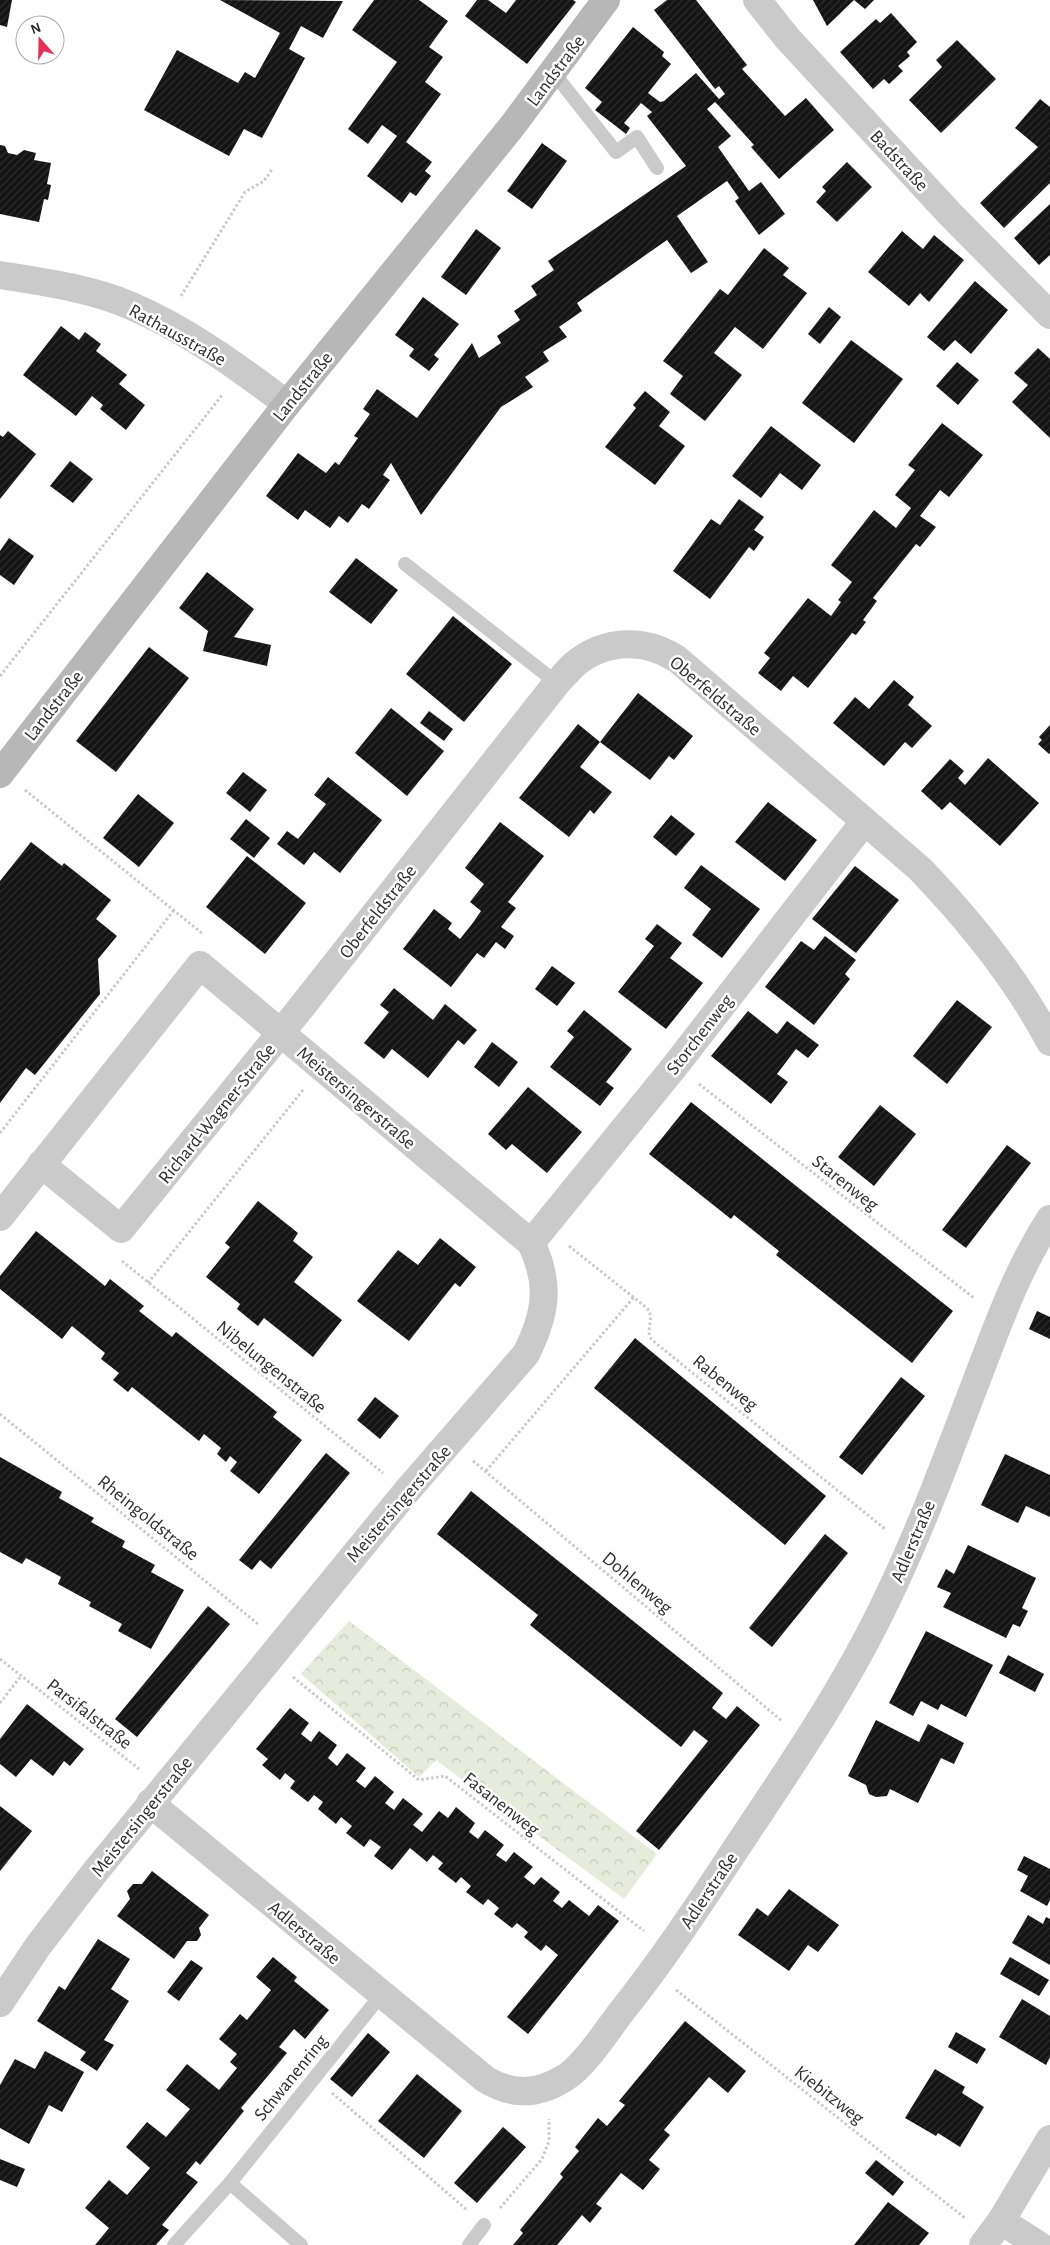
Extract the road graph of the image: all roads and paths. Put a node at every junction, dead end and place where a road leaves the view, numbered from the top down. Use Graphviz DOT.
graph roads {
  1 [pos="606,0"];
  2 [pos="757,0"];
  3 [pos="554,72"];
  4 [pos="272,168"];
  5 [pos="658,168"];
  6 [pos="0,275"];
  7 [pos="1050,315"];
  8 [pos="165,322"];
  9 [pos="242,370"];
  10 [pos="287,404"];
  11 [pos="405,564"];
  12 [pos="0,676"];
  13 [pos="557,683"];
  14 [pos="0,774"];
  15 [pos="864,822"];
  16 [pos="174,910"];
  17 [pos="281,1033"];
  18 [pos="1050,1042"];
  19 [pos="675,1066"];
  20 [pos="306,1086"];
  21 [pos="0,1133"];
  22 [pos="41,1164"];
  23 [pos="5,1200"];
  24 [pos="1050,1219"];
  25 [pos="538,1235"];
  26 [pos="121,1261"];
  27 [pos="148,1283"];
  28 [pos="634,1297"];
  29 [pos="1001,1317"];
  30 [pos="0,1414"];
  31 [pos="451,1442"];
  32 [pos="486,1472"];
  33 [pos="406,1492"];
  34 [pos="910,1550"];
  35 [pos="275,1650"];
  36 [pos="0,1659"];
  37 [pos="21,1676"];
  38 [pos="0,1703"];
  39 [pos="808,1741"];
  40 [pos="157,1795"];
  41 [pos="669,1949"];
  42 [pos="653,1972"];
  43 [pos="381,1995"];
  44 [pos="0,2003"];
  45 [pos="313,2077"];
  46 [pos="548,2086"];
  47 [pos="1050,2139"];
  48 [pos="230,2182"];
  49 [pos="484,2225"];
  50 [pos="991,2234"];
  51 [pos="174,2245"];
  52 [pos="301,2245"];
  53 [pos="469,2245"];
  54 [pos="1039,2245"];
  1 -- 3 [label="street, Landstraße"];
  2 -- 7 [label="street, Badstraße"];
  3 -- 5 [label="lane"];
  3 -- 10 [label="street, Landstraße"];
  4 -- 8 [label="path"];
  6 -- 8 [label="street, Rathausstraße"];
  8 -- 9 [label="street, Rathausstraße"];
  9 -- 10 [label="street, Rathausstraße"];
  9 -- 12 [label="path"];
  10 -- 14 [label="street, Landstraße"];
  11 -- 13 [label="lane"];
  13 -- 15 [label="street, Oberfeldstraße"];
  13 -- 17 [label="street, Oberfeldstraße"];
  15 -- 18 [label="street, Oberfeldstraße"];
  15 -- 19 [label="street, Storchenweg"];
  16 -- 21 [label="path"];
  17 -- 22 [label="street, Richard-Wagner-Straße"];
  17 -- 22 [label="street, Richard-Wagner-Straße"];
  17 -- 25 [label="street, Meistersingerstraße"];
  19 -- 25 [label="street, Storchenweg"];
  19 -- 29 [label="path, Starenweg"];
  20 -- 27 [label="path"];
  22 -- 23 [label="street, Richard-Wagner-Straße"];
  24 -- 29 [label="street, Adlerstraße"];
  25 -- 28 [label="path, Rabenweg"];
  25 -- 31 [label="street, Meistersingerstraße"];
  26 -- 27 [label="path, Nibelungenstraße"];
  27 -- 33 [label="path, Nibelungenstraße"];
  28 -- 32 [label="path"];
  28 -- 34 [label="path, Rabenweg"];
  29 -- 34 [label="street, Adlerstraße"];
  30 -- 35 [label="path, Rheingoldstraße"];
  31 -- 32 [label="path, Dohlenweg"];
  31 -- 33 [label="street, Meistersingerstraße"];
  32 -- 39 [label="path, Dohlenweg"];
  33 -- 35 [label="street, Meistersingerstraße"];
  34 -- 39 [label="street, Adlerstraße"];
  35 -- 40 [label="street, Meistersingerstraße"];
  35 -- 41 [label="path, Fasanenweg"];
  36 -- 37 [label="path, Parsifalstraße"];
  37 -- 38 [label="path"];
  37 -- 40 [label="path, Parsifalstraße"];
  39 -- 41 [label="street, Adlerstraße"];
  40 -- 43 [label="street, Adlerstraße"];
  40 -- 44 [label="street, Meistersingerstraße"];
  41 -- 42 [label="street, Adlerstraße"];
  42 -- 46 [label="street, Adlerstraße"];
  42 -- 50 [label="path, Kiebitzweg"];
  43 -- 45 [label="lane, Schwanenring"];
  43 -- 46 [label="street, Adlerstraße"];
  45 -- 48 [label="lane, Schwanenring"];
  45 -- 49 [label="path"];
  46 -- 49 [label="path"];
  47 -- 50 [label="street"];
  48 -- 51 [label="lane, Schwanenring"];
  48 -- 52 [label="lane"];
  49 -- 53 [label="lane"];
  50 -- 54 [label="street"];
}
